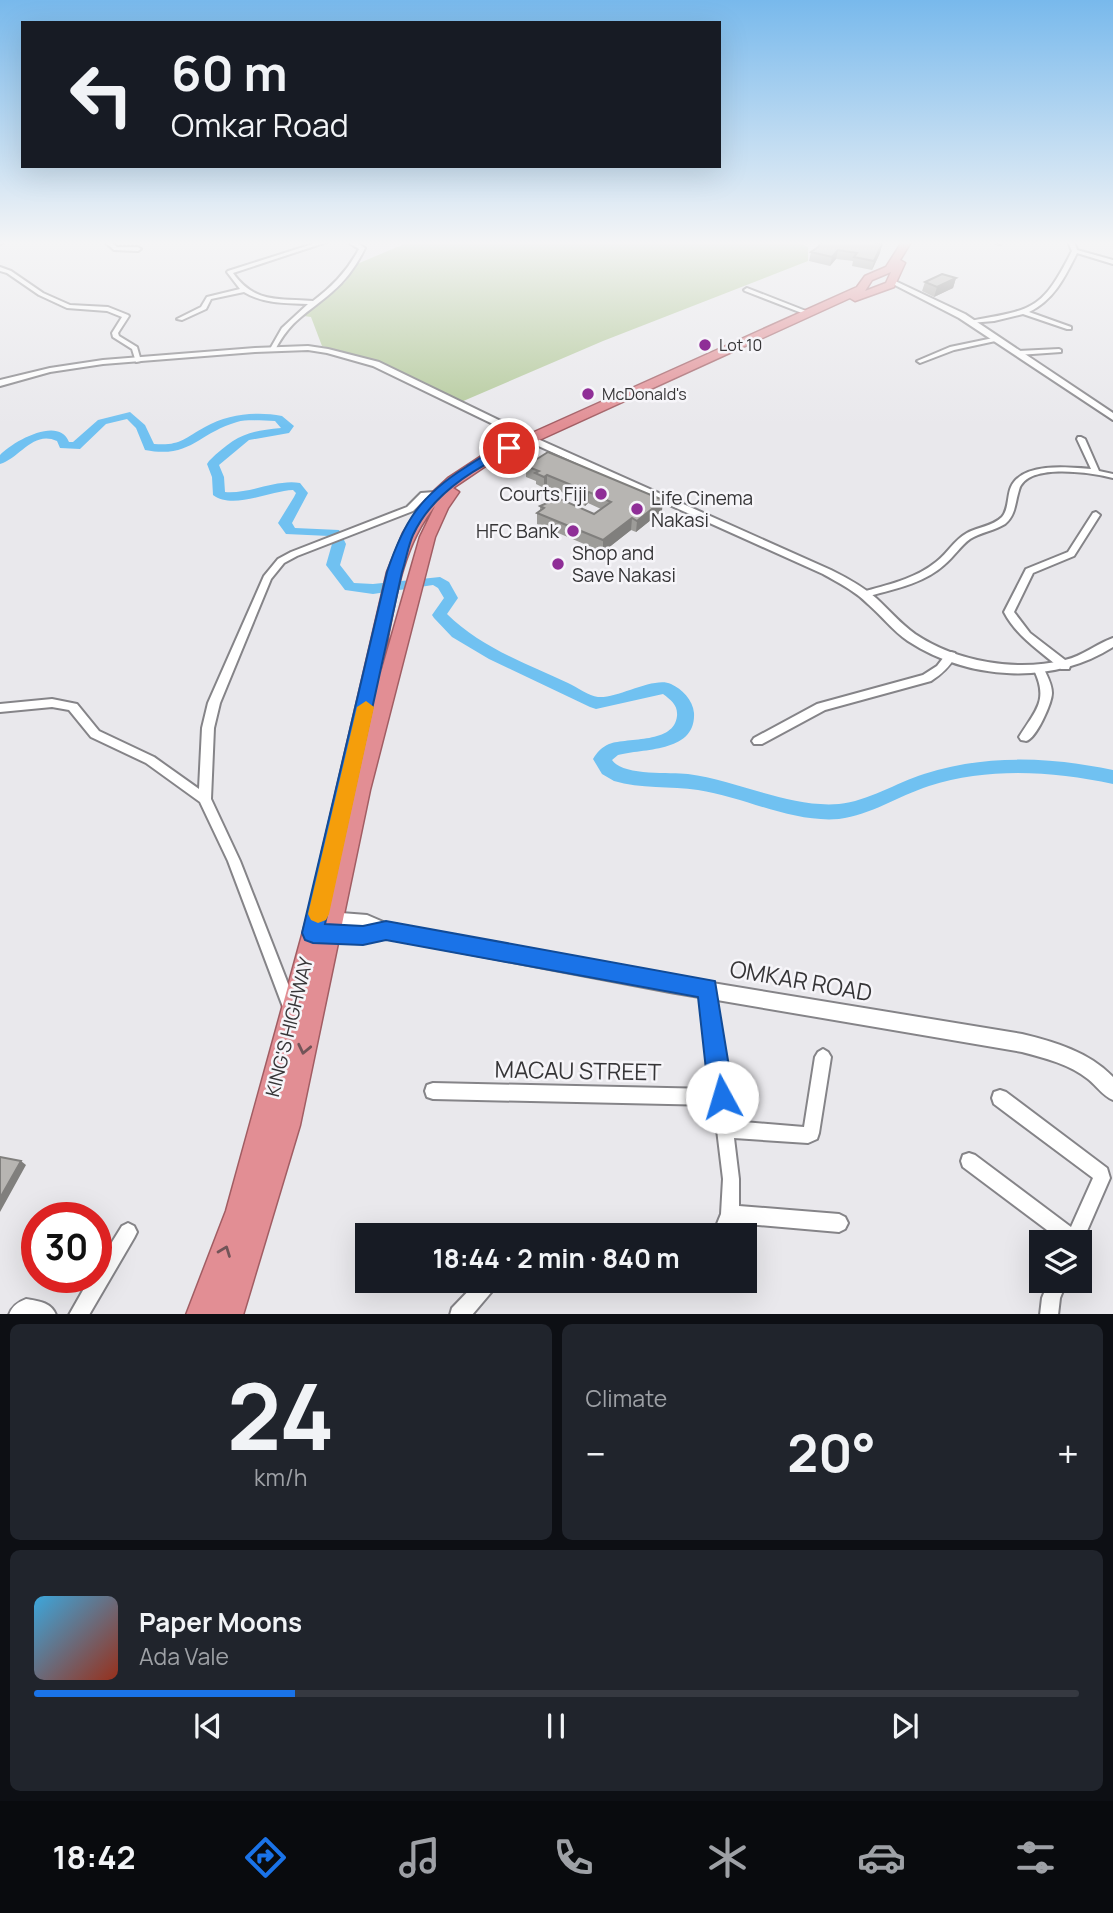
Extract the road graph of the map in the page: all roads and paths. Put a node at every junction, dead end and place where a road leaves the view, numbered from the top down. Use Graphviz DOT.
graph roads {
  1 [pos="61,303"];
  2 [pos="206,303"];
  3 [pos="315,303"];
  4 [pos="781,303"];
  5 [pos="831,303"];
  6 [pos="845,303"];
  7 [pos="935,303"];
  8 [pos="1040,303"];
  9 [pos="1025,313"];
  10 [pos="809,314"];
  11 [pos="180,319"];
  12 [pos="972,322"];
  13 [pos="1069,328"];
  14 [pos="998,339"];
  15 [pos="273,349"];
  16 [pos="1059,351"];
  17 [pos="1018,353"];
  18 [pos="138,361"];
  19 [pos="920,361"];
  20 [pos="0,383"];
  21 [pos="1113,417"];
  22 [pos="1081,439"];
  23 [pos="533,440"];
  24 [pos="1097,472"];
  25 [pos="1113,476"];
  26 [pos="435,495"];
  27 [pos="1096,515"];
  28 [pos="864,594"];
  29 [pos="401,601"];
  30 [pos="1113,642"];
  31 [pos="951,656"];
  32 [pos="1065,666"];
  33 [pos="1039,670"];
  34 [pos="0,708"];
  35 [pos="1025,737"];
  36 [pos="758,741"];
  37 [pos="205,799"];
  38 [pos="323,926"];
  39 [pos="708,988"];
  40 [pos="293,1013"];
  41 [pos="823,1057"];
  42 [pos="433,1091"];
  43 [pos="1113,1091"];
  44 [pos="722,1097"];
  45 [pos="1000,1098"];
  46 [pos="724,1129"];
  47 [pos="969,1161"];
  48 [pos="730,1214"];
  49 [pos="726,1223"];
  50 [pos="839,1223"];
  51 [pos="1060,1230"];
  52 [pos="1079,1230"];
  53 [pos="128,1232"];
  54 [pos="477,1293"];
  55 [pos="1053,1293"];
  56 [pos="18,1314"];
  57 [pos="47,1314"];
  58 [pos="78,1314"];
  59 [pos="201,1314"];
  60 [pos="227,1314"];
  61 [pos="459,1314"];
  62 [pos="1049,1314"];
  1 -- 18 [label="street"];
  2 -- 11 [label="street"];
  3 -- 15 [label="street"];
  4 -- 10 [label="street"];
  5 -- 10 [label="highway, KING'S HIGHWAY"];
  6 -- 23 [label="highway, KING'S HIGHWAY"];
  7 -- 12 [label="street"];
  8 -- 9 [label="street"];
  9 -- 12 [label="street"];
  9 -- 13 [label="street"];
  10 -- 23 [label="highway, KING'S HIGHWAY"];
  12 -- 14 [label="street"];
  14 -- 17 [label="street"];
  14 -- 19 [label="street"];
  15 -- 18 [label="street"];
  15 -- 23 [label="street"];
  16 -- 17 [label="street"];
  17 -- 21 [label="street"];
  18 -- 20 [label="street"];
  22 -- 24 [label="street"];
  23 -- 26 [label="highway, KING'S HIGHWAY"];
  23 -- 28 [label="street"];
  23 -- 29 [label="highway, KING'S HIGHWAY"];
  24 -- 25 [label="street"];
  24 -- 28 [label="street"];
  26 -- 29 [label="highway, KING'S HIGHWAY"];
  26 -- 37 [label="street"];
  27 -- 32 [label="street"];
  28 -- 31 [label="street"];
  29 -- 38 [label="highway, KING'S HIGHWAY"];
  30 -- 32 [label="street"];
  31 -- 33 [label="street"];
  31 -- 36 [label="street"];
  32 -- 33 [label="street"];
  33 -- 35 [label="street"];
  34 -- 37 [label="street"];
  37 -- 40 [label="street"];
  38 -- 39 [label="street, OMKAR ROAD"];
  38 -- 40 [label="highway, KING'S HIGHWAY"];
  38 -- 60 [label="highway, KING'S HIGHWAY, one-way"];
  39 -- 43 [label="street, OMKAR ROAD"];
  39 -- 44 [label="street"];
  59 -- 40 [label="highway, KING'S HIGHWAY, one-way"];
  41 -- 46 [label="street"];
  42 -- 44 [label="street, MACAU STREET"];
  44 -- 46 [label="street"];
  45 -- 52 [label="street"];
  46 -- 48 [label="street"];
  47 -- 51 [label="street"];
  48 -- 49 [label="street"];
  48 -- 50 [label="street"];
  53 -- 58 [label="street"];
  54 -- 61 [label="street"];
  55 -- 62 [label="street"];
  56 -- 57 [label="street"];
}
